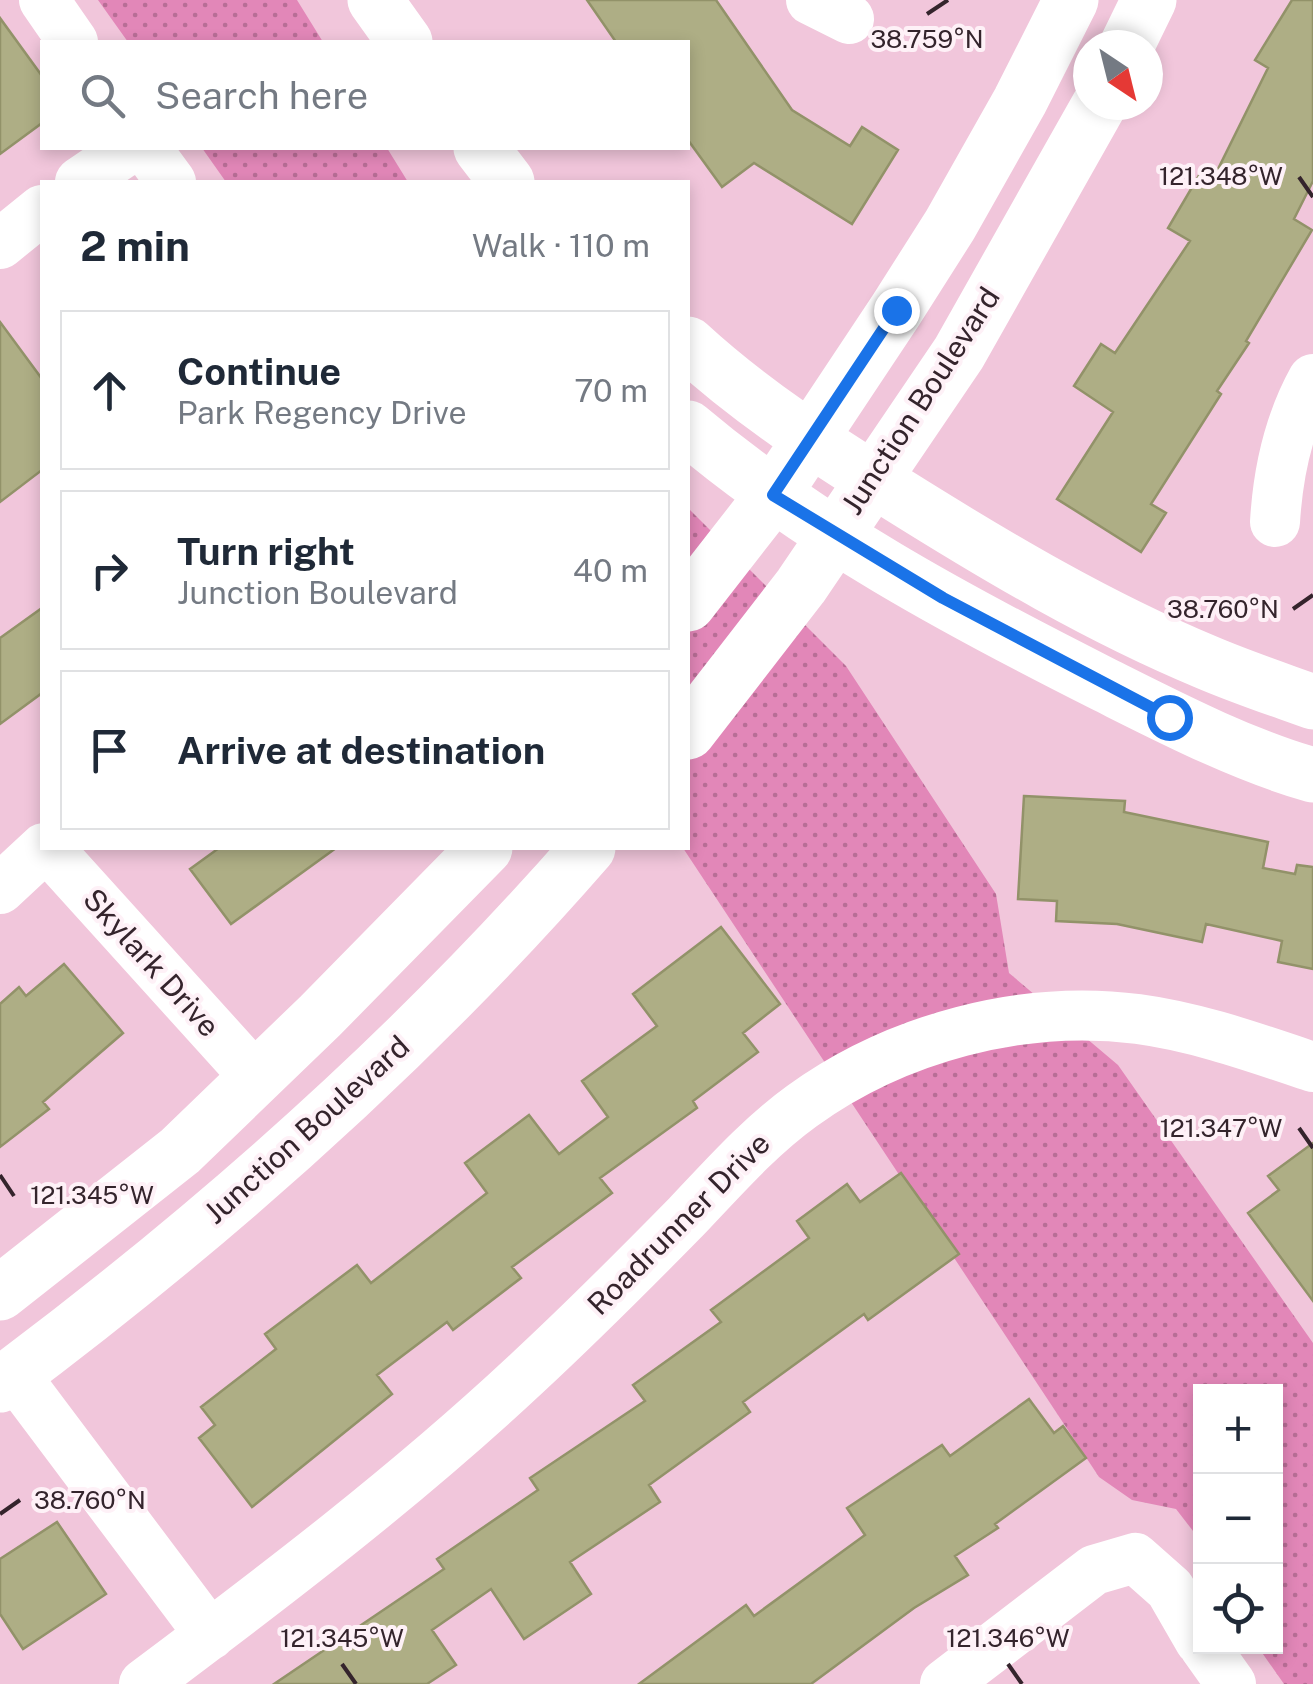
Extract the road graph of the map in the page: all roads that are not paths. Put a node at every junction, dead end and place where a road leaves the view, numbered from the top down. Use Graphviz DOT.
graph roads {
  1 [pos="44,0"];
  2 [pos="375,0"];
  3 [pos="1071,0"];
  4 [pos="1149,0"];
  5 [pos="1134,30"];
  6 [pos="73,40"];
  7 [pos="405,40"];
  8 [pos="1091,120"];
  9 [pos="127,150"];
  10 [pos="148,150"];
  11 [pos="483,150"];
  12 [pos="83,180"];
  13 [pos="170,180"];
  14 [pos="506,180"];
  15 [pos="40,212"];
  16 [pos="0,244"];
  17 [pos="690,346"];
  18 [pos="1313,380"];
  19 [pos="690,430"];
  20 [pos="812,439"];
  21 [pos="874,480"];
  22 [pos="773,495"];
  23 [pos="1275,522"];
  24 [pos="834,534"];
  25 [pos="690,601"];
  26 [pos="1313,702"];
  27 [pos="690,730"];
  28 [pos="1313,775"];
  29 [pos="44,850"];
  30 [pos="48,850"];
  31 [pos="483,850"];
  32 [pos="586,850"];
  33 [pos="0,889"];
  34 [pos="1313,1066"];
  35 [pos="256,1078"];
  36 [pos="0,1293"];
  37 [pos="7,1380"];
  38 [pos="1193,1629"];
  39 [pos="210,1635"];
  40 [pos="1209,1654"];
  41 [pos="144,1684"];
  42 [pos="946,1684"];
  43 [pos="1231,1684"];
  1 -- 6 [label="street"];
  2 -- 7 [label="main road"];
  3 -- 20 [label="main road"];
  4 -- 5 [label="main road"];
  8 -- 21 [label="main road, Junction Boulevard"];
  9 -- 12 [label="street"];
  10 -- 13 [label="street"];
  11 -- 14 [label="main road"];
  15 -- 16 [label="street"];
  17 -- 20 [label="main road"];
  18 -- 23 [label="street"];
  19 -- 22 [label="main road"];
  20 -- 21 [label="main road"];
  20 -- 22 [label="main road"];
  21 -- 24 [label="main road, Junction Boulevard"];
  21 -- 26 [label="main road"];
  22 -- 24 [label="main road"];
  22 -- 25 [label="main road"];
  24 -- 27 [label="main road, Junction Boulevard"];
  24 -- 28 [label="main road"];
  29 -- 33 [label="street"];
  30 -- 35 [label="street, Skylark Drive"];
  31 -- 35 [label="main road"];
  32 -- 37 [label="main road, Junction Boulevard"];
  34 -- 39 [label="street, Roadrunner Drive"];
  35 -- 36 [label="main road"];
  37 -- 39 [label="street"];
  38 -- 42 [label="street"];
  39 -- 41 [label="street, Roadrunner Drive"];
  40 -- 43 [label="street"];
}
